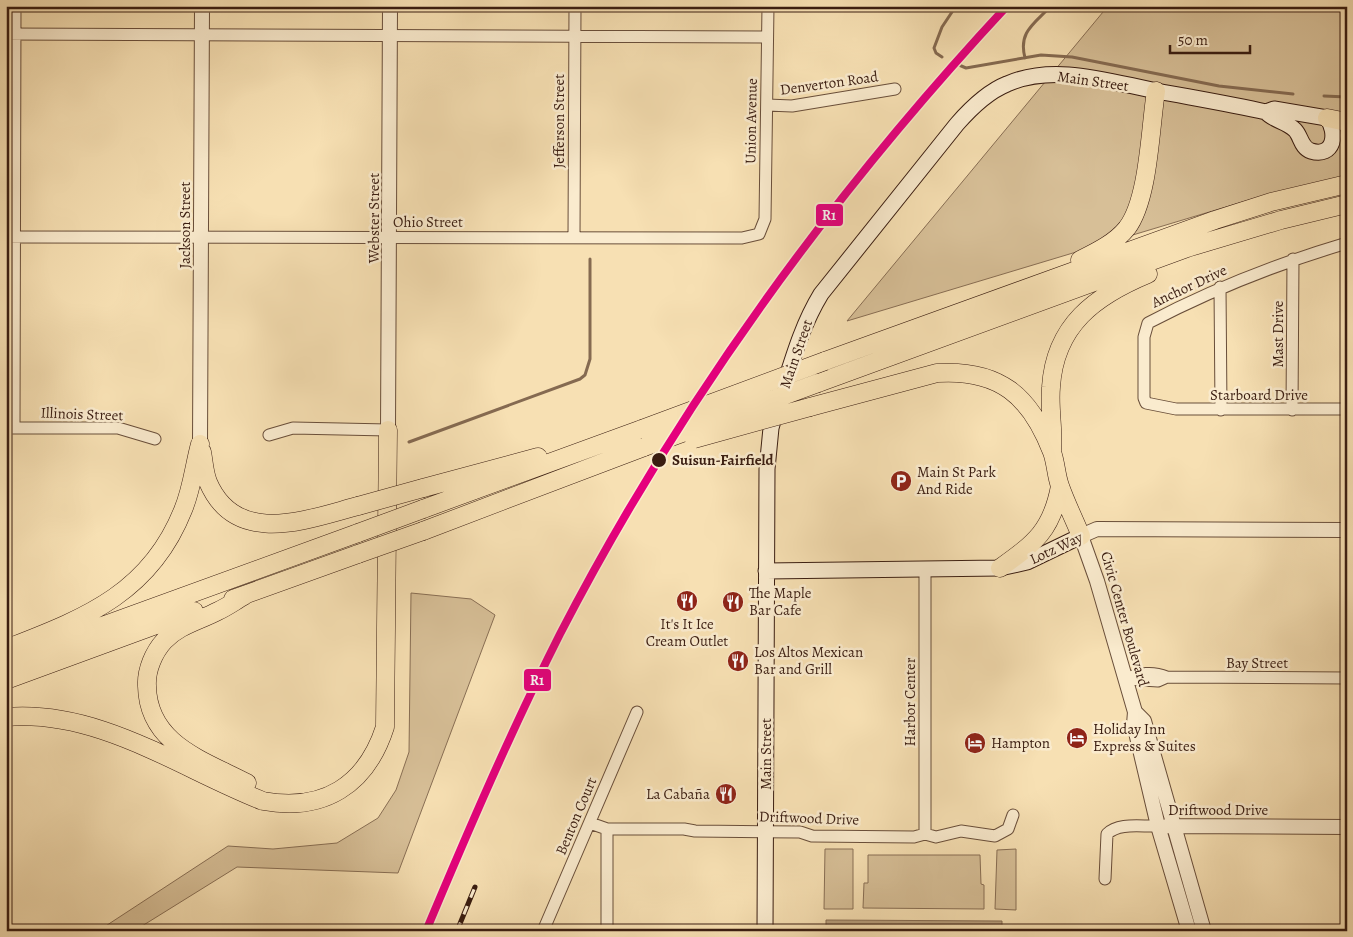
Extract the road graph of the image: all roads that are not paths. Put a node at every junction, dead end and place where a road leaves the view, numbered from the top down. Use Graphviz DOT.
graph roads {
  1 [pos="16,6"];
  2 [pos="202,6"];
  3 [pos="390,6"];
  4 [pos="575,6"];
  5 [pos="768,6"];
  6 [pos="11,34"];
  7 [pos="201,35"];
  8 [pos="390,35"];
  9 [pos="575,36"];
  10 [pos="767,37"];
  11 [pos="894,89"];
  12 [pos="1156,90"];
  13 [pos="767,105"];
  14 [pos="1266,112"];
  15 [pos="1327,118"];
  16 [pos="1347,122"];
  17 [pos="1347,184"];
  18 [pos="1347,204"];
  19 [pos="759,234"];
  20 [pos="10,237"];
  21 [pos="201,237"];
  22 [pos="390,237"];
  23 [pos="574,237"];
  24 [pos="1220,239"];
  25 [pos="1347,243"];
  26 [pos="1293,259"];
  27 [pos="1220,288"];
  28 [pos="1020,290"];
  29 [pos="787,374"];
  30 [pos="1172,409"];
  31 [pos="1221,410"];
  32 [pos="1292,410"];
  33 [pos="1347,410"];
  34 [pos="10,428"];
  35 [pos="388,430"];
  36 [pos="269,435"];
  37 [pos="155,439"];
  38 [pos="200,444"];
  39 [pos="585,447"];
  40 [pos="644,448"];
  41 [pos="1052,452"];
  42 [pos="1060,486"];
  43 [pos="1347,530"];
  44 [pos="1081,536"];
  45 [pos="1000,568"];
  46 [pos="925,570"];
  47 [pos="766,571"];
  48 [pos="244,596"];
  49 [pos="6,649"];
  50 [pos="6,661"];
  51 [pos="1347,678"];
  52 [pos="1125,679"];
  53 [pos="6,680"];
  54 [pos="637,712"];
  55 [pos="1135,712"];
  56 [pos="6,717"];
  57 [pos="359,773"];
  58 [pos="1013,815"];
  59 [pos="590,823"];
  60 [pos="1158,826"];
  61 [pos="1174,826"];
  62 [pos="1347,827"];
  63 [pos="607,829"];
  64 [pos="766,832"];
  65 [pos="926,834"];
  66 [pos="1106,879"];
  67 [pos="543,931"];
  68 [pos="607,931"];
  69 [pos="766,931"];
  70 [pos="1189,931"];
  71 [pos="1204,931"];
  1 -- 6 [label="street"];
  2 -- 7 [label="street, Jackson Street"];
  3 -- 8 [label="street, Webster Street"];
  4 -- 9 [label="street, Jefferson Street"];
  5 -- 10 [label="street, Union Avenue"];
  6 -- 7 [label="street"];
  6 -- 20 [label="street"];
  7 -- 8 [label="street"];
  7 -- 21 [label="street, Jackson Street"];
  8 -- 9 [label="street"];
  8 -- 22 [label="street, Webster Street"];
  9 -- 10 [label="street"];
  9 -- 23 [label="street, Jefferson Street"];
  10 -- 13 [label="street, Union Avenue"];
  11 -- 13 [label="street, Denverton Road"];
  12 -- 14 [label="main road, Main Street"];
  12 -- 28 [label="highway"];
  12 -- 29 [label="main road, Main Street"];
  13 -- 19 [label="street, Union Avenue"];
  14 -- 15 [label="main road, Main Street"];
  14 -- 15 [label="main road, Main Street"];
  15 -- 16 [label="highway"];
  17 -- 28 [label="highway"];
  18 -- 24 [label="highway"];
  19 -- 23 [label="street, Ohio Street"];
  20 -- 21 [label="street, Ohio Street"];
  20 -- 34 [label="street"];
  21 -- 22 [label="street, Ohio Street"];
  21 -- 38 [label="street, Jackson Street"];
  22 -- 23 [label="street, Ohio Street"];
  22 -- 35 [label="street, Webster Street"];
  24 -- 40 [label="highway, bridge"];
  24 -- 41 [label="highway"];
  25 -- 26 [label="street, Anchor Drive"];
  26 -- 27 [label="street, Anchor Drive"];
  26 -- 32 [label="street, Mast Drive"];
  27 -- 30 [label="street, Anchor Drive"];
  27 -- 31 [label="street"];
  28 -- 29 [label="highway, bridge"];
  29 -- 39 [label="highway, bridge"];
  29 -- 47 [label="main road, Main Street"];
  30 -- 31 [label="street, Starboard Drive"];
  31 -- 32 [label="street, Starboard Drive"];
  32 -- 33 [label="street, Starboard Drive"];
  34 -- 37 [label="street, Illinois Street"];
  35 -- 36 [label="street"];
  35 -- 57 [label="highway"];
  38 -- 39 [label="highway, bridge"];
  38 -- 49 [label="highway"];
  39 -- 50 [label="highway, bridge"];
  40 -- 41 [label="highway, bridge"];
  40 -- 48 [label="highway, bridge"];
  41 -- 42 [label="highway"];
  42 -- 44 [label="highway"];
  42 -- 45 [label="highway"];
  43 -- 44 [label="street, Lotz Way"];
  44 -- 45 [label="main road, Lotz Way"];
  44 -- 52 [label="street, Civic Center Boulevard"];
  45 -- 46 [label="main road, Lotz Way"];
  46 -- 47 [label="main road, Lotz Way"];
  46 -- 65 [label="street, Harbor Center"];
  47 -- 64 [label="main road, Main Street"];
  48 -- 53 [label="highway"];
  48 -- 57 [label="highway"];
  51 -- 52 [label="street, Bay Street"];
  52 -- 55 [label="street, Civic Center Boulevard"];
  54 -- 59 [label="street, Benton Court"];
  55 -- 60 [label="street, Civic Center Boulevard"];
  55 -- 61 [label="street, Civic Center Boulevard"];
  56 -- 57 [label="highway"];
  58 -- 65 [label="street, Driftwood Drive"];
  59 -- 63 [label="street, Driftwood Drive"];
  59 -- 67 [label="street, Benton Court"];
  60 -- 61 [label="street, Driftwood Drive"];
  60 -- 66 [label="street, Driftwood Drive"];
  60 -- 70 [label="street, Civic Center Boulevard"];
  61 -- 62 [label="street, Driftwood Drive"];
  61 -- 71 [label="street, Civic Center Boulevard"];
  63 -- 64 [label="street, Driftwood Drive"];
  63 -- 68 [label="street"];
  64 -- 65 [label="street, Driftwood Drive"];
  64 -- 69 [label="main road, Main Street"];
}
